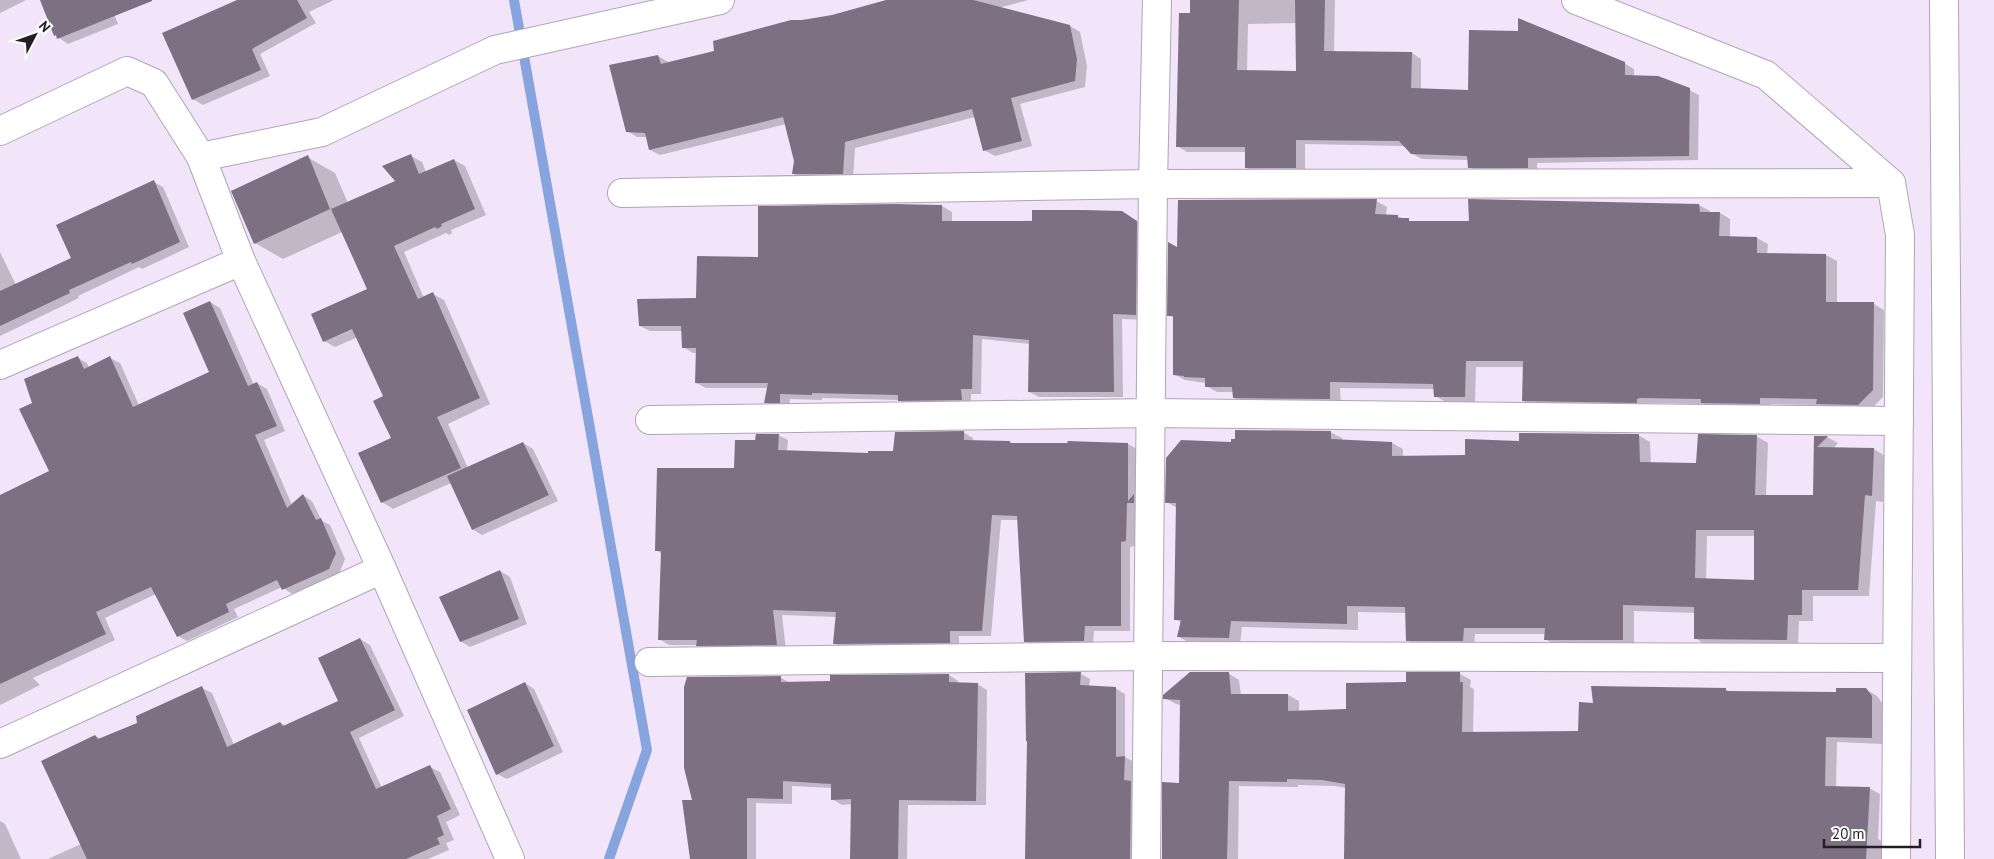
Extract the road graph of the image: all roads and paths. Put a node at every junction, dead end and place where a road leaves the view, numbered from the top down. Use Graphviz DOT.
graph roads {
  1 [pos="720,0"];
  2 [pos="1157,0"];
  3 [pos="1576,0"];
  4 [pos="1944,0"];
  5 [pos="653,8"];
  6 [pos="0,131"];
  7 [pos="201,157"];
  8 [pos="1153,184"];
  9 [pos="1891,184"];
  10 [pos="622,193"];
  11 [pos="241,261"];
  12 [pos="0,366"];
  13 [pos="1151,413"];
  14 [pos="650,420"];
  15 [pos="1899,421"];
  16 [pos="382,569"];
  17 [pos="1148,656"];
  18 [pos="1897,658"];
  19 [pos="648,662"];
  20 [pos="0,744"];
  21 [pos="510,859"];
  22 [pos="1146,859"];
  23 [pos="1896,859"];
  24 [pos="1950,859"];
  1 -- 5 [label="street"];
  2 -- 8 [label="street"];
  3 -- 9 [label="street"];
  4 -- 24 [label="street"];
  5 -- 7 [label="street"];
  6 -- 7 [label="street"];
  7 -- 11 [label="street"];
  8 -- 9 [label="street"];
  8 -- 10 [label="street"];
  8 -- 13 [label="street"];
  9 -- 15 [label="street"];
  11 -- 12 [label="street"];
  11 -- 16 [label="street"];
  13 -- 14 [label="street"];
  13 -- 15 [label="street"];
  13 -- 17 [label="street"];
  15 -- 18 [label="street"];
  16 -- 20 [label="street"];
  16 -- 21 [label="street"];
  17 -- 18 [label="street"];
  17 -- 19 [label="street"];
  17 -- 22 [label="street"];
  18 -- 23 [label="street"];
}
